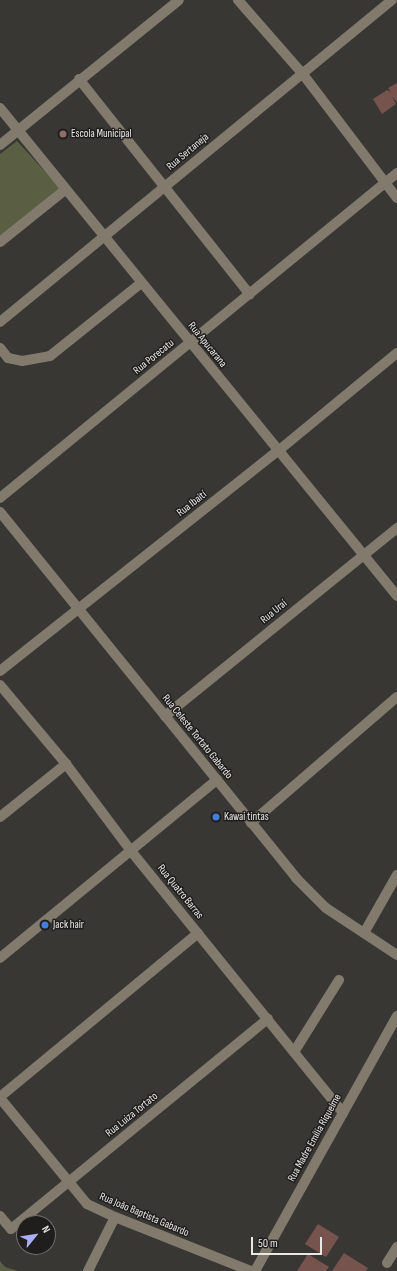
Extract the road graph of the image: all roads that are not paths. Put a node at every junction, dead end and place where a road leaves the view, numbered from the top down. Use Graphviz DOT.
graph roads {
  1 [pos="179,0"];
  2 [pos="238,0"];
  3 [pos="392,0"];
  4 [pos="302,73"];
  5 [pos="79,79"];
  6 [pos="0,108"];
  7 [pos="18,131"];
  8 [pos="0,145"];
  9 [pos="397,173"];
  10 [pos="385,183"];
  11 [pos="163,188"];
  12 [pos="65,190"];
  13 [pos="397,198"];
  14 [pos="103,236"];
  15 [pos="0,242"];
  16 [pos="141,283"];
  17 [pos="250,294"];
  18 [pos="0,322"];
  19 [pos="190,344"];
  20 [pos="0,348"];
  21 [pos="397,353"];
  22 [pos="278,451"];
  23 [pos="0,498"];
  24 [pos="0,512"];
  25 [pos="397,528"];
  26 [pos="363,556"];
  27 [pos="397,596"];
  28 [pos="79,609"];
  29 [pos="0,671"];
  30 [pos="0,685"];
  31 [pos="397,697"];
  32 [pos="165,716"];
  33 [pos="66,764"];
  34 [pos="216,780"];
  35 [pos="0,817"];
  36 [pos="251,823"];
  37 [pos="131,850"];
  38 [pos="397,875"];
  39 [pos="198,933"];
  40 [pos="364,933"];
  41 [pos="397,955"];
  42 [pos="0,958"];
  43 [pos="339,980"];
  44 [pos="397,1016"];
  45 [pos="268,1019"];
  46 [pos="294,1052"];
  47 [pos="0,1098"];
  48 [pos="343,1113"];
  49 [pos="69,1182"];
  50 [pos="0,1216"];
  51 [pos="115,1218"];
  52 [pos="397,1246"];
  53 [pos="387,1263"];
  54 [pos="88,1271"];
  55 [pos="251,1271"];
  56 [pos="255,1271"];
  1 -- 5 [label="street"];
  2 -- 4 [label="street"];
  3 -- 4 [label="street, Rua Sertaneja"];
  4 -- 10 [label="street"];
  4 -- 11 [label="street, Rua Sertaneja"];
  5 -- 7 [label="street"];
  5 -- 11 [label="street"];
  6 -- 7 [label="street, Rua Apucarana"];
  7 -- 8 [label="street"];
  7 -- 12 [label="street, Rua Apucarana"];
  9 -- 10 [label="street, Rua Porecatu"];
  10 -- 13 [label="street"];
  10 -- 17 [label="street, Rua Porecatu"];
  11 -- 14 [label="street, Rua Sertaneja"];
  11 -- 17 [label="street"];
  12 -- 14 [label="street, Rua Apucarana"];
  12 -- 15 [label="street"];
  14 -- 16 [label="street, Rua Apucarana"];
  14 -- 18 [label="street, Rua Sertaneja"];
  16 -- 19 [label="street, Rua Apucarana"];
  16 -- 20 [label="street"];
  17 -- 19 [label="street, Rua Porecatu"];
  19 -- 22 [label="street, Rua Apucarana"];
  19 -- 23 [label="street, Rua Porecatu"];
  21 -- 22 [label="street, Rua Ibaití"];
  22 -- 26 [label="street, Rua Apucarana"];
  22 -- 28 [label="street, Rua Ibaití"];
  24 -- 28 [label="street, Rua Celeste Tortato Gabardo"];
  25 -- 26 [label="street, Rua Uraí"];
  26 -- 27 [label="street, Rua Apucarana"];
  26 -- 32 [label="street, Rua Uraí"];
  28 -- 29 [label="street, Rua Ibaití"];
  28 -- 32 [label="street, Rua Celeste Tortato Gabardo"];
  30 -- 33 [label="street, Rua Quatro Barras"];
  31 -- 36 [label="street"];
  32 -- 34 [label="street, Rua Celeste Tortato Gabardo"];
  33 -- 35 [label="street"];
  33 -- 37 [label="street, Rua Quatro Barras"];
  34 -- 36 [label="street, Rua Celeste Tortato Gabardo"];
  34 -- 37 [label="street"];
  36 -- 40 [label="street, Rua Celeste Tortato Gabardo"];
  37 -- 39 [label="street, Rua Quatro Barras"];
  37 -- 42 [label="street"];
  38 -- 40 [label="street"];
  39 -- 45 [label="street, Rua Quatro Barras"];
  39 -- 47 [label="street"];
  40 -- 41 [label="street, Rua Celeste Tortato Gabardo"];
  43 -- 46 [label="street"];
  44 -- 48 [label="street, Rua Madre Emília Riquelme"];
  45 -- 46 [label="street, Rua Quatro Barras"];
  45 -- 49 [label="street, Rua Luiza Tortato"];
  46 -- 48 [label="street, Rua Quatro Barras"];
  47 -- 49 [label="street, Rua João Baptista Gabardo"];
  48 -- 56 [label="street, Rua Madre Emília Riquelme"];
  49 -- 50 [label="street, Rua Luiza Tortato"];
  49 -- 51 [label="street, Rua João Baptista Gabardo"];
  51 -- 54 [label="street"];
  51 -- 55 [label="street, Rua João Baptista Gabardo"];
  52 -- 53 [label="street"];
}
